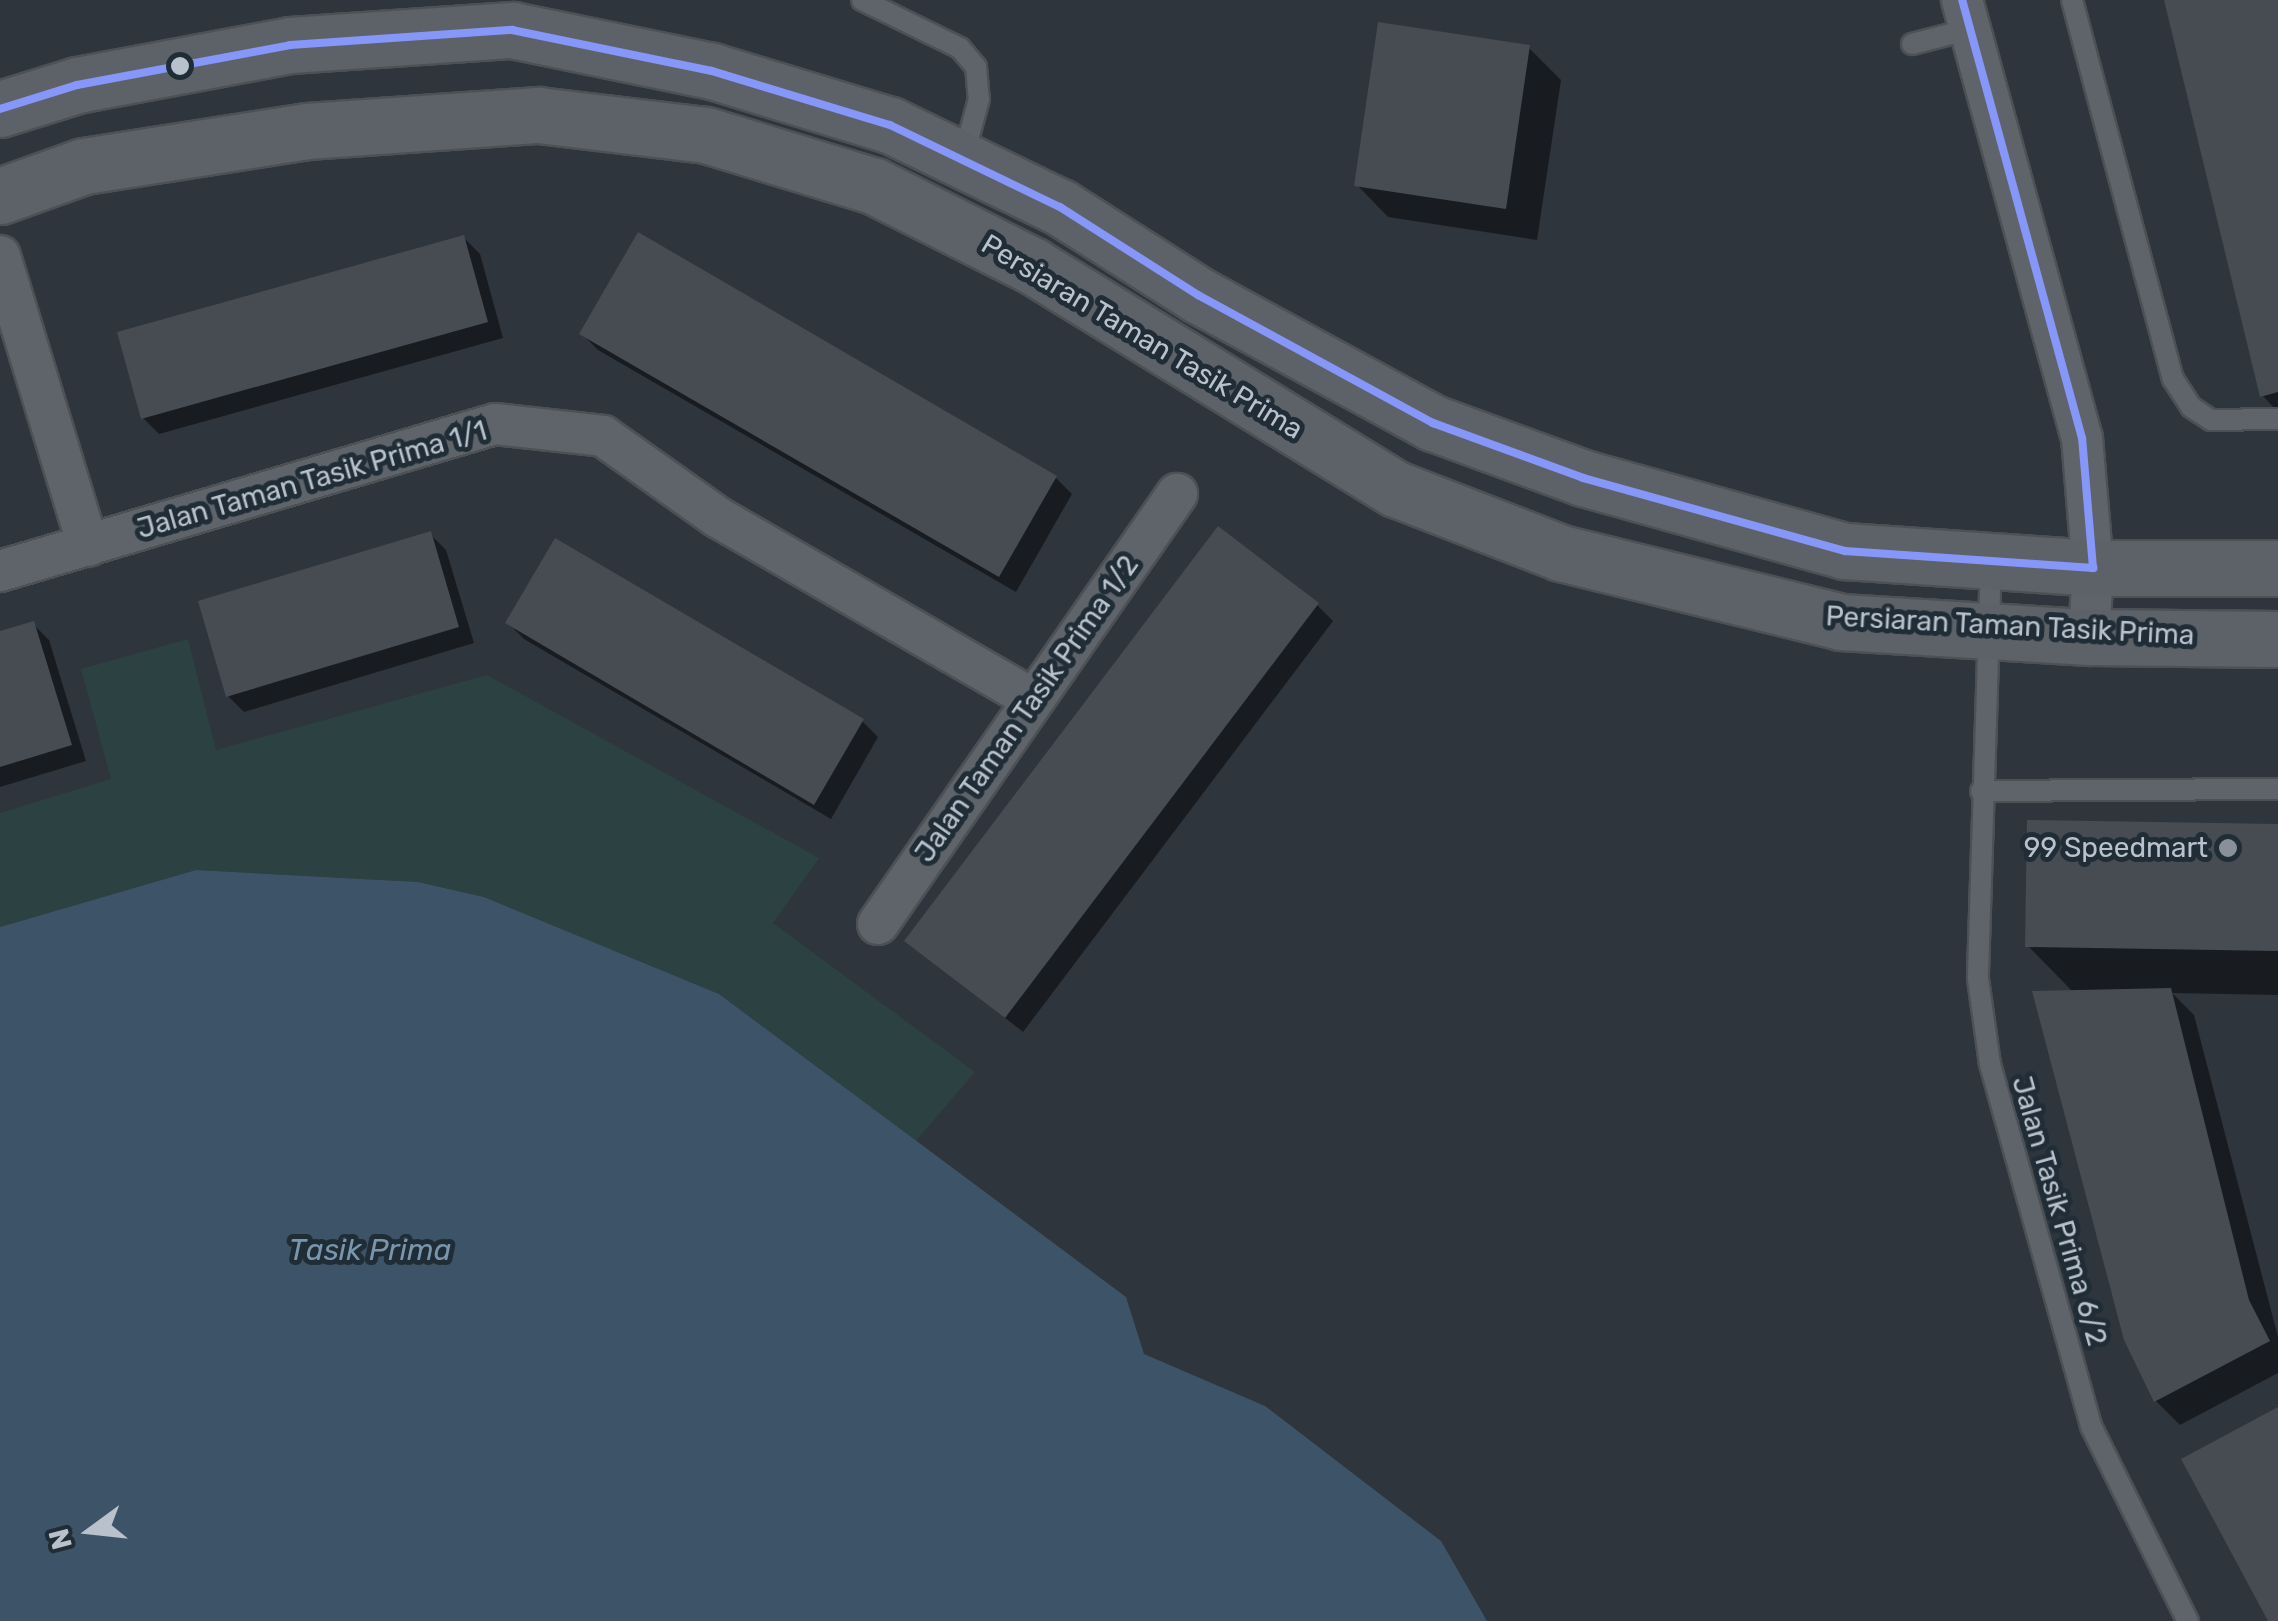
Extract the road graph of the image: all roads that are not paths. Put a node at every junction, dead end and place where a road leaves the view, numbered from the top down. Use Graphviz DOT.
graph roads {
  1 [pos="862,0"];
  2 [pos="2072,0"];
  3 [pos="1966,14"];
  4 [pos="1912,44"];
  5 [pos="0,109"];
  6 [pos="962,160"];
  7 [pos="0,196"];
  8 [pos="0,256"];
  9 [pos="2278,419"];
  10 [pos="1177,494"];
  11 [pos="88,546"];
  12 [pos="1991,561"];
  13 [pos="2093,568"];
  14 [pos="2278,568"];
  15 [pos="0,572"];
  16 [pos="1986,630"];
  17 [pos="2088,637"];
  18 [pos="2278,639"];
  19 [pos="1033,699"];
  20 [pos="2278,789"];
  21 [pos="1981,791"];
  22 [pos="878,924"];
  23 [pos="2188,1621"];
  1 -- 6 [label="lane"];
  2 -- 9 [label="lane"];
  3 -- 4 [label="lane"];
  3 -- 13 [label="street"];
  5 -- 6 [label="main road"];
  6 -- 12 [label="main road"];
  7 -- 16 [label="main road, Persiaran Taman Tasik Prima"];
  8 -- 11 [label="street"];
  10 -- 19 [label="street, Jalan Taman Tasik Prima 1/2"];
  11 -- 15 [label="street, Jalan Taman Tasik Prima 1/1"];
  11 -- 19 [label="street, Jalan Taman Tasik Prima 1/1"];
  12 -- 13 [label="main road"];
  12 -- 16 [label="lane, Jalan Tasik Prima 6/2"];
  13 -- 14 [label="main road"];
  13 -- 17 [label="street"];
  16 -- 17 [label="main road, Persiaran Taman Tasik Prima"];
  16 -- 21 [label="lane, Jalan Tasik Prima 6/2"];
  17 -- 18 [label="main road, Persiaran Taman Tasik Prima"];
  19 -- 22 [label="street, Jalan Taman Tasik Prima 1/2"];
  20 -- 21 [label="lane"];
  21 -- 23 [label="lane, Jalan Tasik Prima 6/2"];
}
